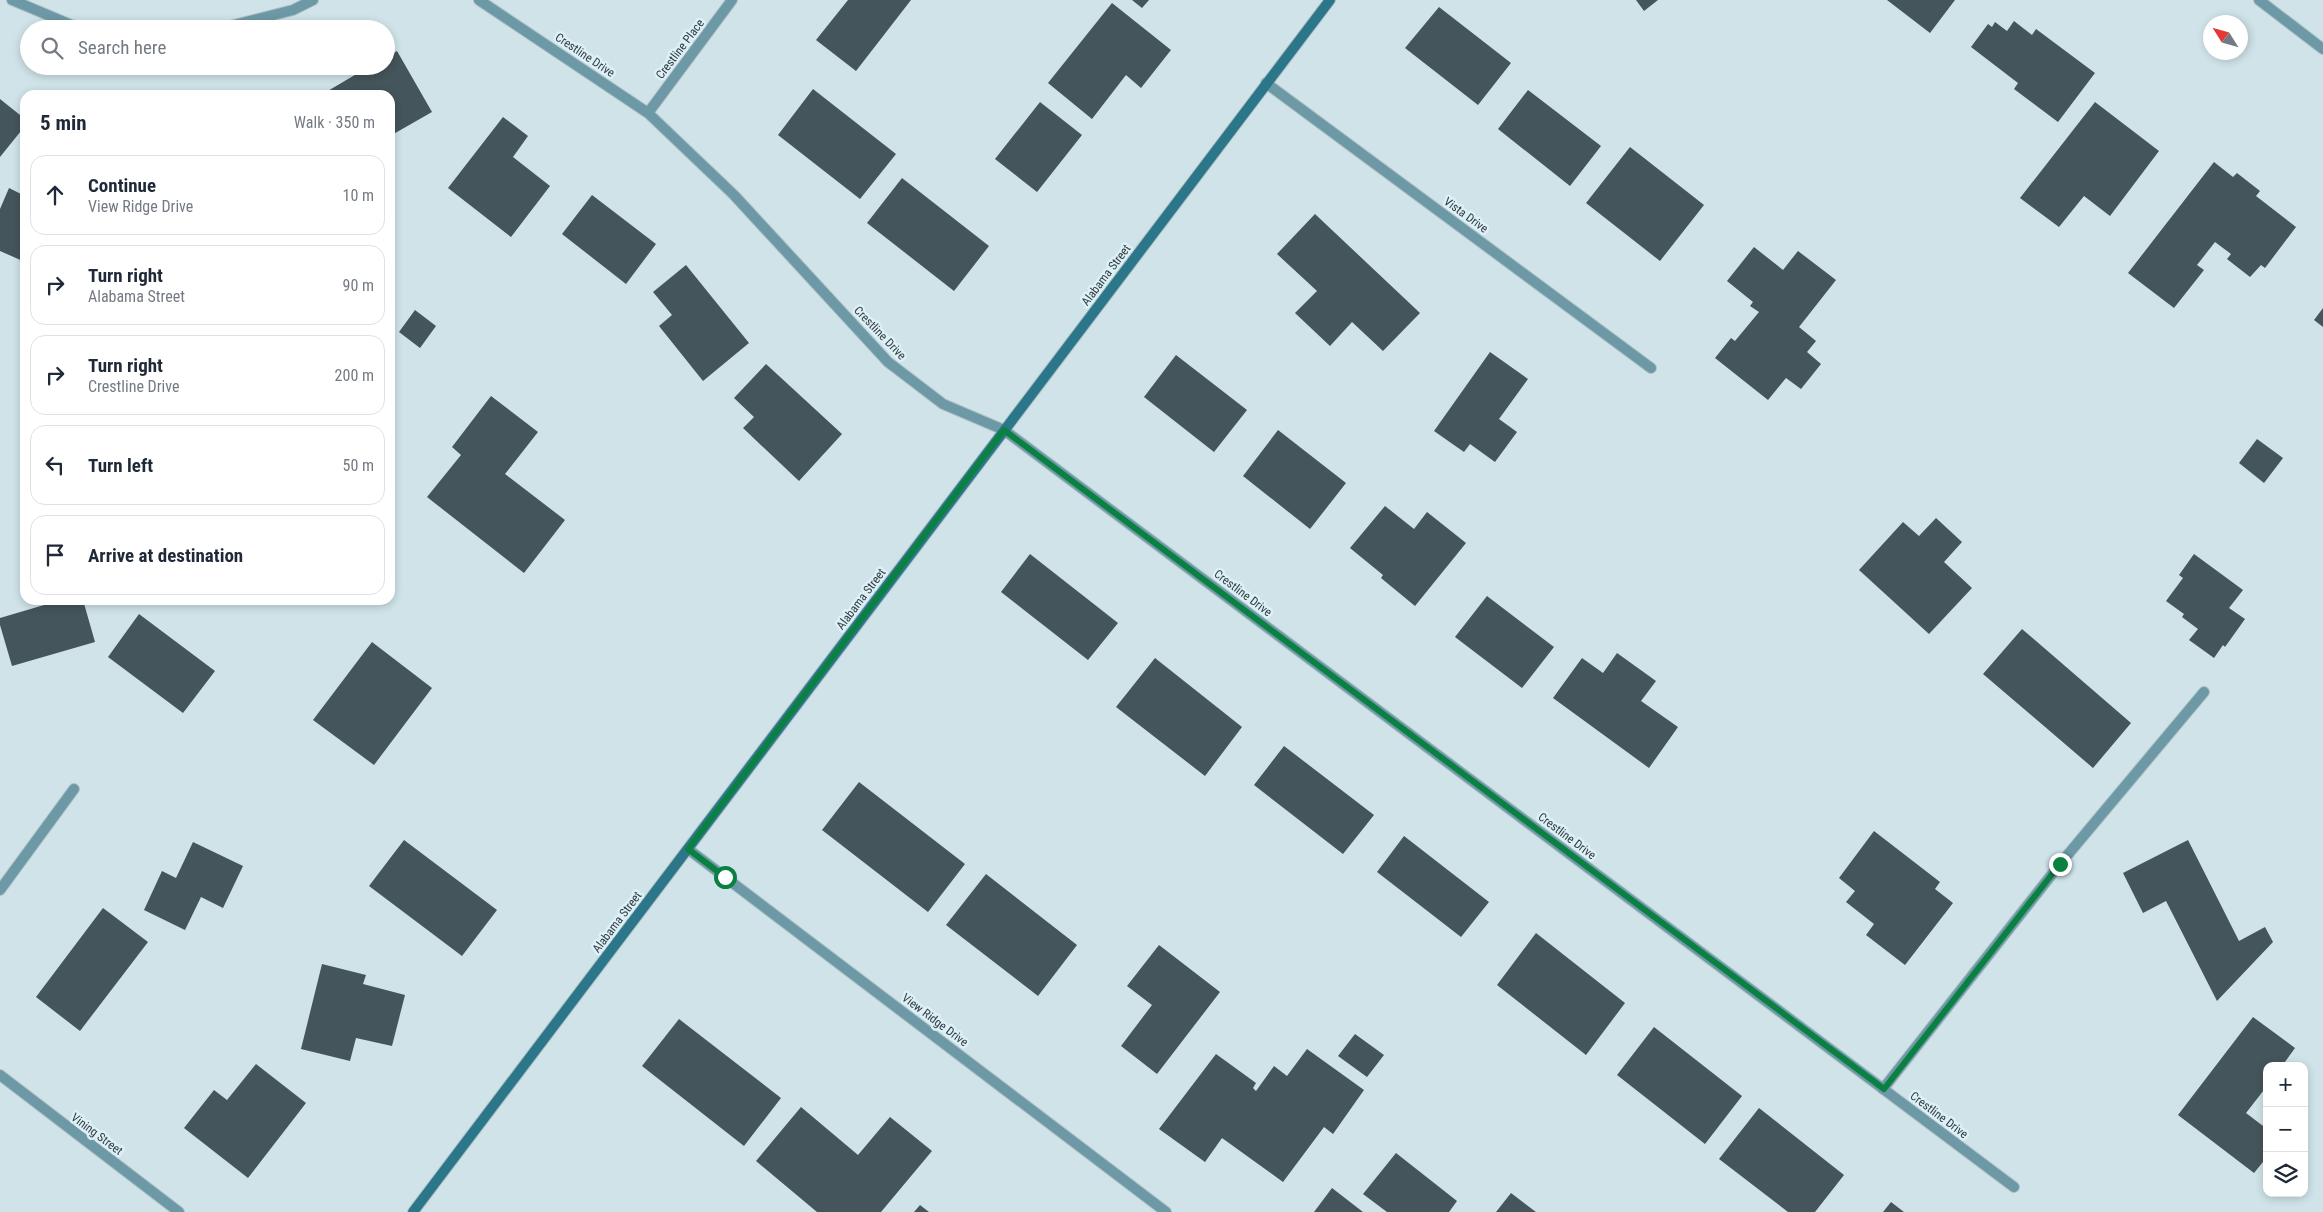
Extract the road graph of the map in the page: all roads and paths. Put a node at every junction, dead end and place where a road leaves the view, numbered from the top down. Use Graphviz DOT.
graph roads {
  1 [pos="12,0"];
  2 [pos="313,0"];
  3 [pos="479,0"];
  4 [pos="732,0"];
  5 [pos="1330,0"];
  6 [pos="2259,0"];
  7 [pos="60,20"];
  8 [pos="254,20"];
  9 [pos="2323,49"];
  10 [pos="1266,83"];
  11 [pos="648,113"];
  12 [pos="1651,368"];
  13 [pos="1004,430"];
  14 [pos="2204,692"];
  15 [pos="74,788"];
  16 [pos="688,849"];
  17 [pos="0,890"];
  18 [pos="0,1075"];
  19 [pos="1884,1089"];
  20 [pos="2014,1187"];
  21 [pos="179,1212"];
  22 [pos="413,1212"];
  23 [pos="1166,1212"];
  1 -- 7 [label="street"];
  2 -- 8 [label="street"];
  3 -- 11 [label="street, Crestline Drive"];
  4 -- 11 [label="street, Crestline Place"];
  5 -- 10 [label="main road, Alabama Street"];
  6 -- 9 [label="street"];
  10 -- 12 [label="street, Vista Drive"];
  10 -- 13 [label="main road, Alabama Street"];
  11 -- 13 [label="street, Crestline Drive"];
  13 -- 16 [label="main road, Alabama Street"];
  13 -- 19 [label="street, Crestline Drive"];
  14 -- 19 [label="street"];
  15 -- 17 [label="street"];
  16 -- 22 [label="main road, Alabama Street"];
  16 -- 23 [label="street, View Ridge Drive"];
  18 -- 21 [label="street, Vining Street"];
  19 -- 20 [label="street, Crestline Drive"];
}
